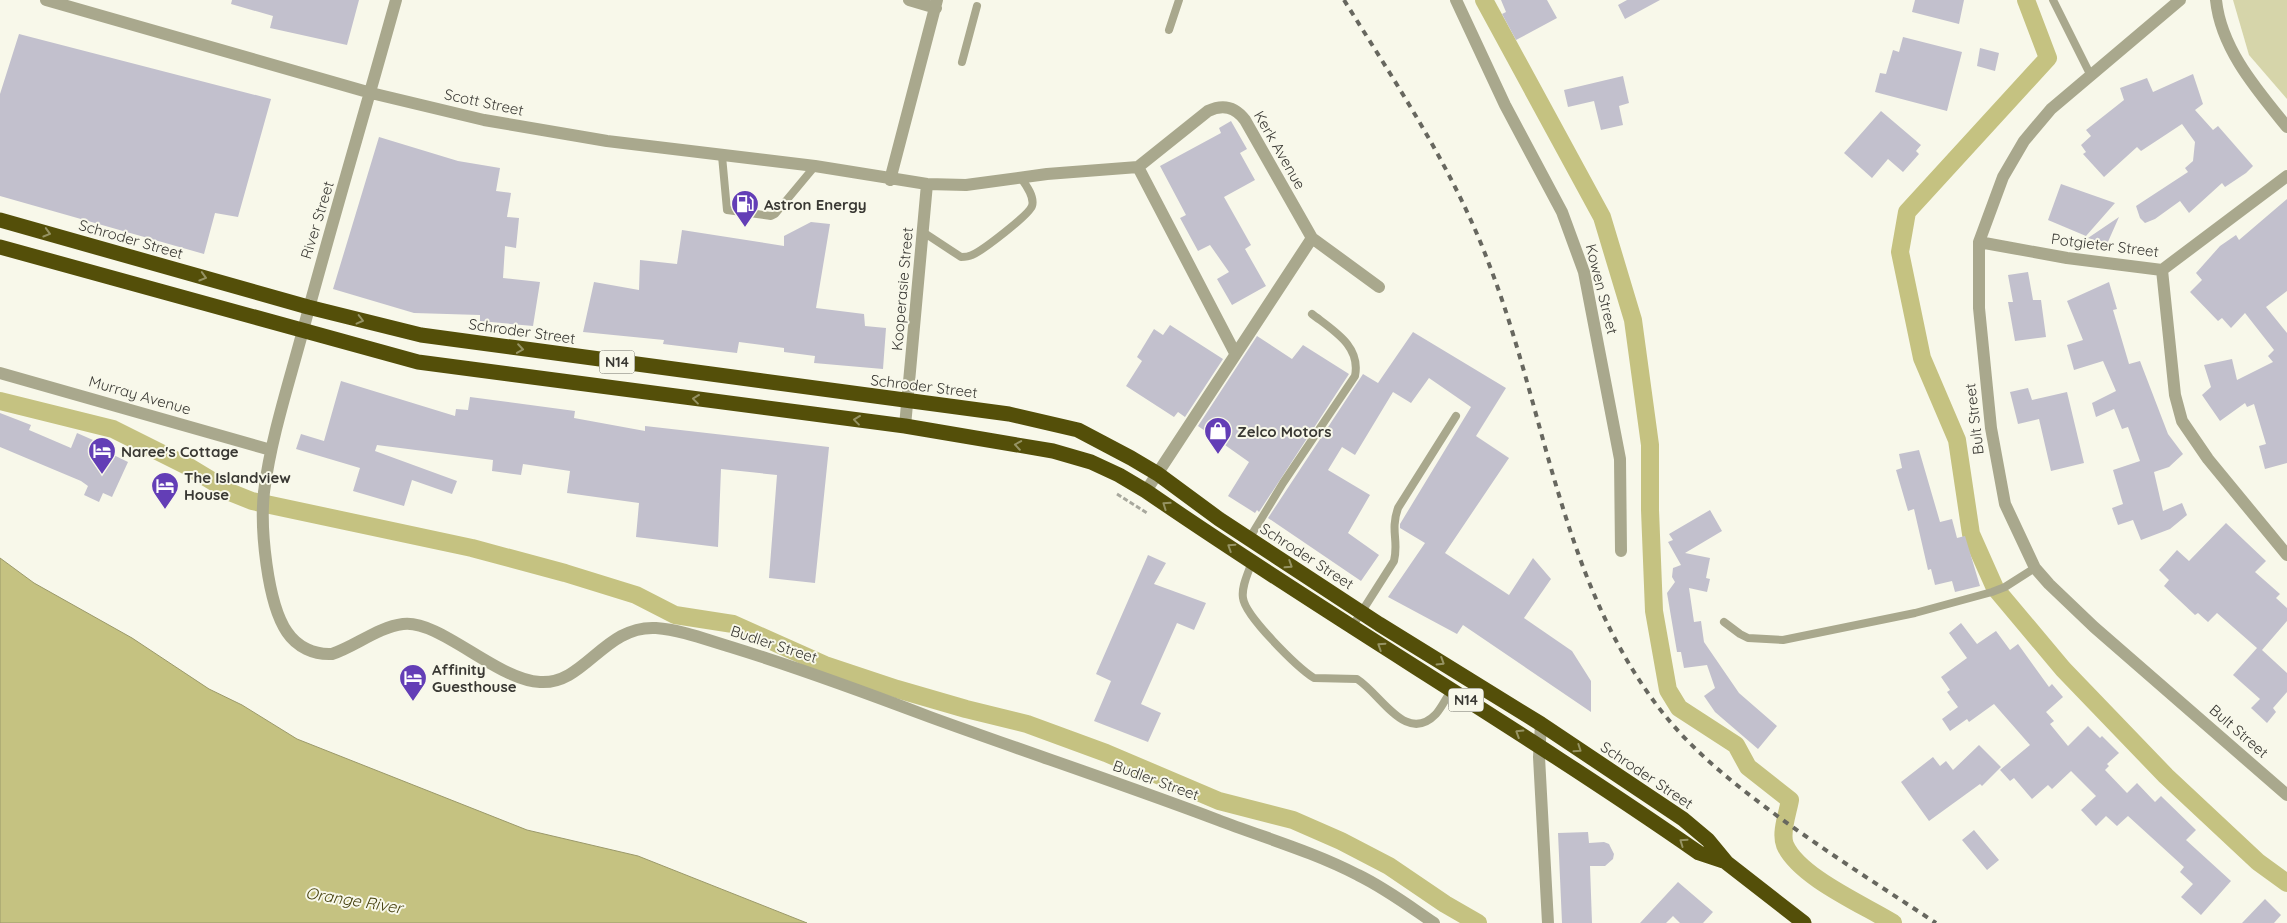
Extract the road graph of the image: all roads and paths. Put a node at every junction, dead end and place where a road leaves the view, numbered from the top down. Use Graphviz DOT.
graph roads {
  1 [pos="46,0"];
  2 [pos="396,0"];
  3 [pos="909,0"];
  4 [pos="1179,0"];
  5 [pos="1456,0"];
  6 [pos="2052,0"];
  7 [pos="2180,0"];
  8 [pos="2216,0"];
  9 [pos="936,4"];
  10 [pos="977,6"];
  11 [pos="1169,30"];
  12 [pos="962,62"];
  13 [pos="2091,76"];
  14 [pos="371,93"];
  15 [pos="2287,127"];
  16 [pos="722,156"];
  17 [pos="815,166"];
  18 [pos="1138,167"];
  19 [pos="2287,176"];
  20 [pos="1021,178"];
  21 [pos="890,180"];
  22 [pos="927,184"];
  23 [pos="0,220"];
  24 [pos="923,232"];
  25 [pos="1312,238"];
  26 [pos="1979,242"];
  27 [pos="0,246"];
  28 [pos="2162,270"];
  29 [pos="1379,287"];
  30 [pos="308,307"];
  31 [pos="1312,314"];
  32 [pos="302,331"];
  33 [pos="1235,354"];
  34 [pos="0,373"];
  35 [pos="908,401"];
  36 [pos="1456,416"];
  37 [pos="905,426"];
  38 [pos="272,450"];
  39 [pos="1158,474"];
  40 [pos="1112,491"];
  41 [pos="1146,491"];
  42 [pos="1154,517"];
  43 [pos="1249,539"];
  44 [pos="1621,551"];
  45 [pos="2287,555"];
  46 [pos="1252,561"];
  47 [pos="2035,568"];
  48 [pos="1361,612"];
  49 [pos="1724,622"];
  50 [pos="1352,627"];
  51 [pos="1451,691"];
  52 [pos="1541,724"];
  53 [pos="1540,747"];
  54 [pos="2287,795"];
  55 [pos="1727,862"];
  56 [pos="1434,923"];
  57 [pos="1548,923"];
  58 [pos="1804,923"];
  1 -- 14 [label="street, Scott Street"];
  2 -- 14 [label="street, River Street"];
  3 -- 9 [label="street"];
  4 -- 11 [label="lane"];
  5 -- 44 [label="street, Kowen Street"];
  6 -- 13 [label="lane"];
  7 -- 13 [label="street, Bult Street"];
  8 -- 15 [label="street"];
  9 -- 21 [label="street"];
  10 -- 12 [label="lane"];
  13 -- 26 [label="street, Bult Street"];
  14 -- 16 [label="street, Scott Street"];
  14 -- 30 [label="street, River Street"];
  16 -- 17 [label="street, Scott Street"];
  16 -- 17 [label="lane"];
  17 -- 21 [label="street, Scott Street"];
  18 -- 20 [label="street"];
  18 -- 25 [label="street, Kerk Avenue"];
  18 -- 33 [label="street"];
  19 -- 28 [label="street, Potgieter Street"];
  20 -- 22 [label="street"];
  20 -- 24 [label="lane"];
  21 -- 22 [label="street, Scott Street"];
  22 -- 24 [label="street, Kooperasie Street"];
  23 -- 30 [label="highway, Schroder Street / N14, one-way"];
  24 -- 35 [label="street, Kooperasie Street"];
  25 -- 29 [label="street, Kerk Avenue"];
  25 -- 33 [label="street"];
  26 -- 28 [label="street, Potgieter Street"];
  26 -- 47 [label="street, Bult Street"];
  27 -- 32 [label="highway, Schroder Street / N14"];
  28 -- 45 [label="street"];
  30 -- 32 [label="street, River Street"];
  30 -- 35 [label="highway, Schroder Street / N14, one-way"];
  31 -- 43 [label="lane"];
  37 -- 32 [label="highway, Schroder Street / N14, one-way"];
  32 -- 38 [label="street, River Street"];
  33 -- 39 [label="street"];
  34 -- 38 [label="street, Murray Avenue"];
  35 -- 37 [label="street, Kooperasie Street"];
  35 -- 39 [label="highway, Schroder Street / N14"];
  36 -- 48 [label="lane"];
  41 -- 37 [label="highway, Schroder Street / N14, one-way"];
  38 -- 56 [label="street, Budler Street"];
  39 -- 41 [label="street"];
  39 -- 43 [label="highway, Schroder Street / N14"];
  40 -- 42 [label="path"];
  46 -- 41 [label="highway, Schroder Street / N14, one-way"];
  43 -- 48 [label="highway, Schroder Street / N14, one-way"];
  46 -- 50 [label="highway, Schroder Street / N14"];
  46 -- 51 [label="lane"];
  47 -- 49 [label="lane"];
  47 -- 54 [label="street, Bult Street"];
  48 -- 50 [label="lane"];
  48 -- 52 [label="highway, Schroder Street / N14, one-way"];
  51 -- 50 [label="highway, Schroder Street / N14, one-way"];
  53 -- 51 [label="highway, Schroder Street / N14, one-way"];
  52 -- 53 [label="street"];
  52 -- 55 [label="highway, Schroder Street / N14, one-way"];
  55 -- 53 [label="highway, Schroder Street / N14, one-way"];
  53 -- 57 [label="street"];
  55 -- 58 [label="highway, Schroder Street / N14"];
}
